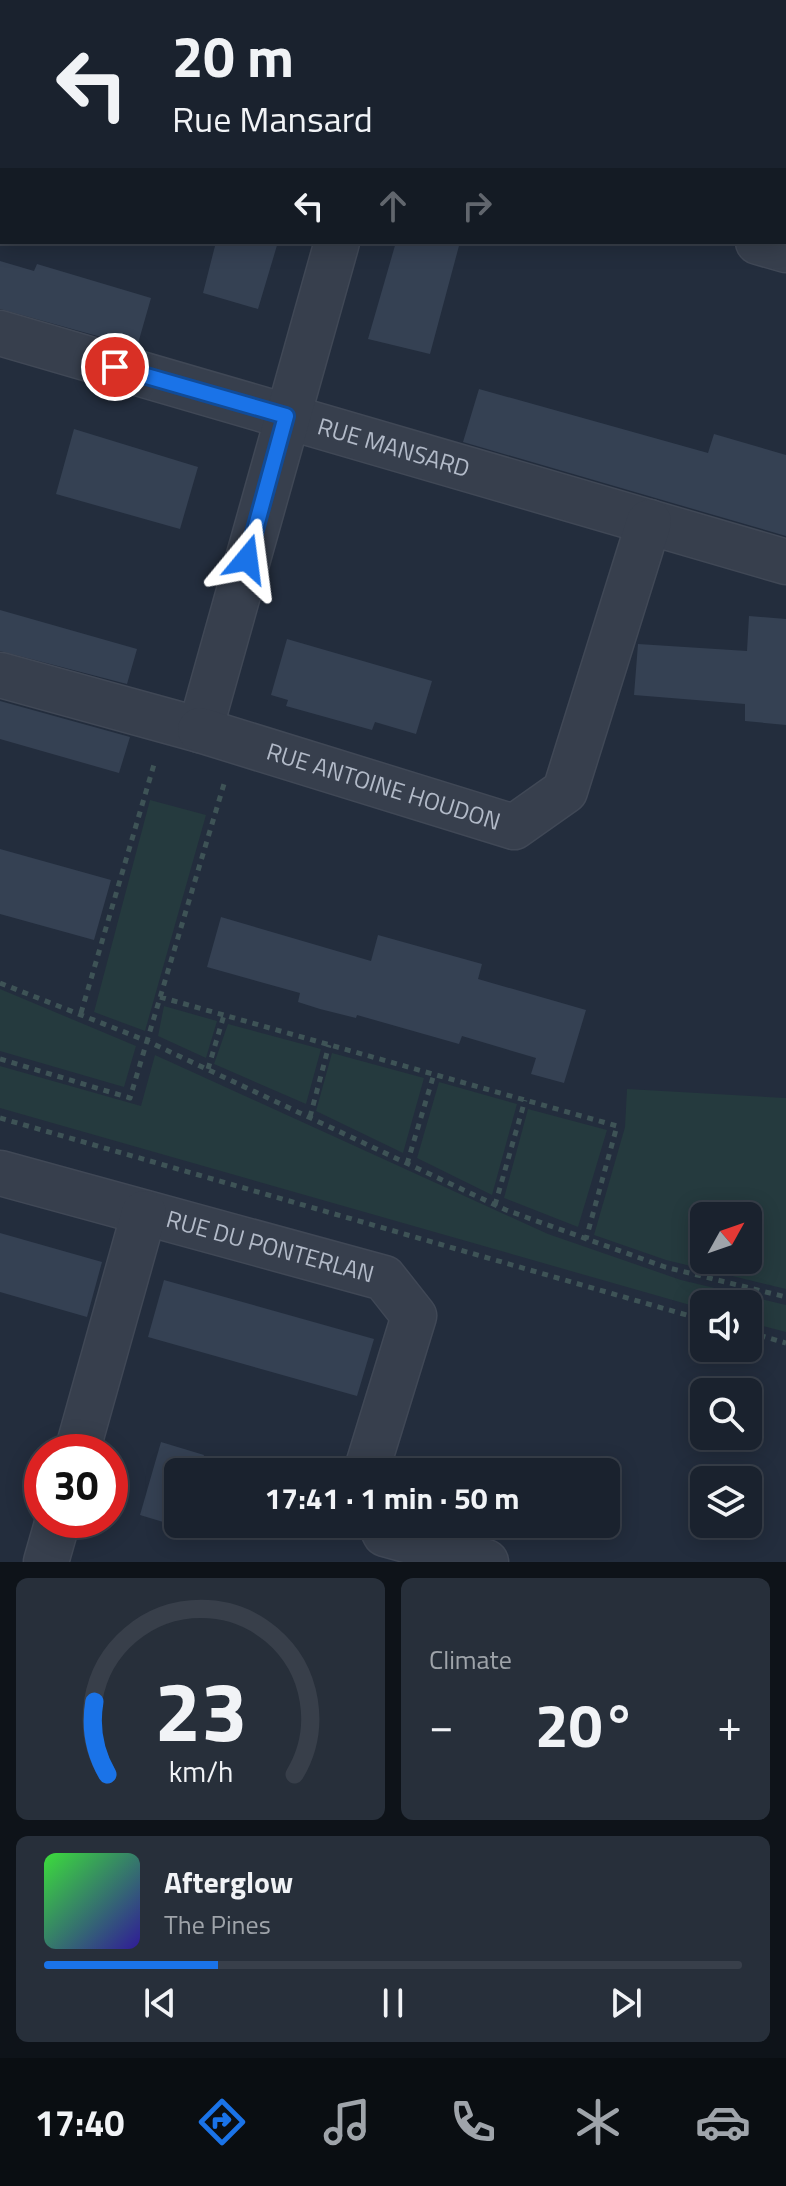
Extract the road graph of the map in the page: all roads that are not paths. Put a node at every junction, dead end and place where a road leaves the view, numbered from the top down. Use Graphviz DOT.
graph roads {
  1 [pos="336,244"];
  2 [pos="765,244"];
  3 [pos="786,250"];
  4 [pos="0,333"];
  5 [pos="286,416"];
  6 [pos="649,522"];
  7 [pos="786,562"];
  8 [pos="0,675"];
  9 [pos="201,730"];
  10 [pos="0,1173"];
  11 [pos="144,1213"];
  12 [pos="82,1434"];
  13 [pos="370,1458"];
  14 [pos="53,1538"];
  15 [pos="399,1538"];
  16 [pos="46,1562"];
  17 [pos="486,1562"];
  1 -- 5 [label="street"];
  2 -- 3 [label="street"];
  4 -- 5 [label="street, RUE MANSARD"];
  5 -- 6 [label="street, RUE MANSARD"];
  5 -- 9 [label="street"];
  6 -- 7 [label="street, RUE MANSARD"];
  6 -- 9 [label="street, RUE ANTOINE HOUDON"];
  8 -- 9 [label="street"];
  10 -- 11 [label="street, RUE DU PONTERLAN"];
  11 -- 12 [label="street"];
  11 -- 13 [label="street, RUE DU PONTERLAN"];
  14 -- 16 [label="street"];
  15 -- 17 [label="street"];
}
